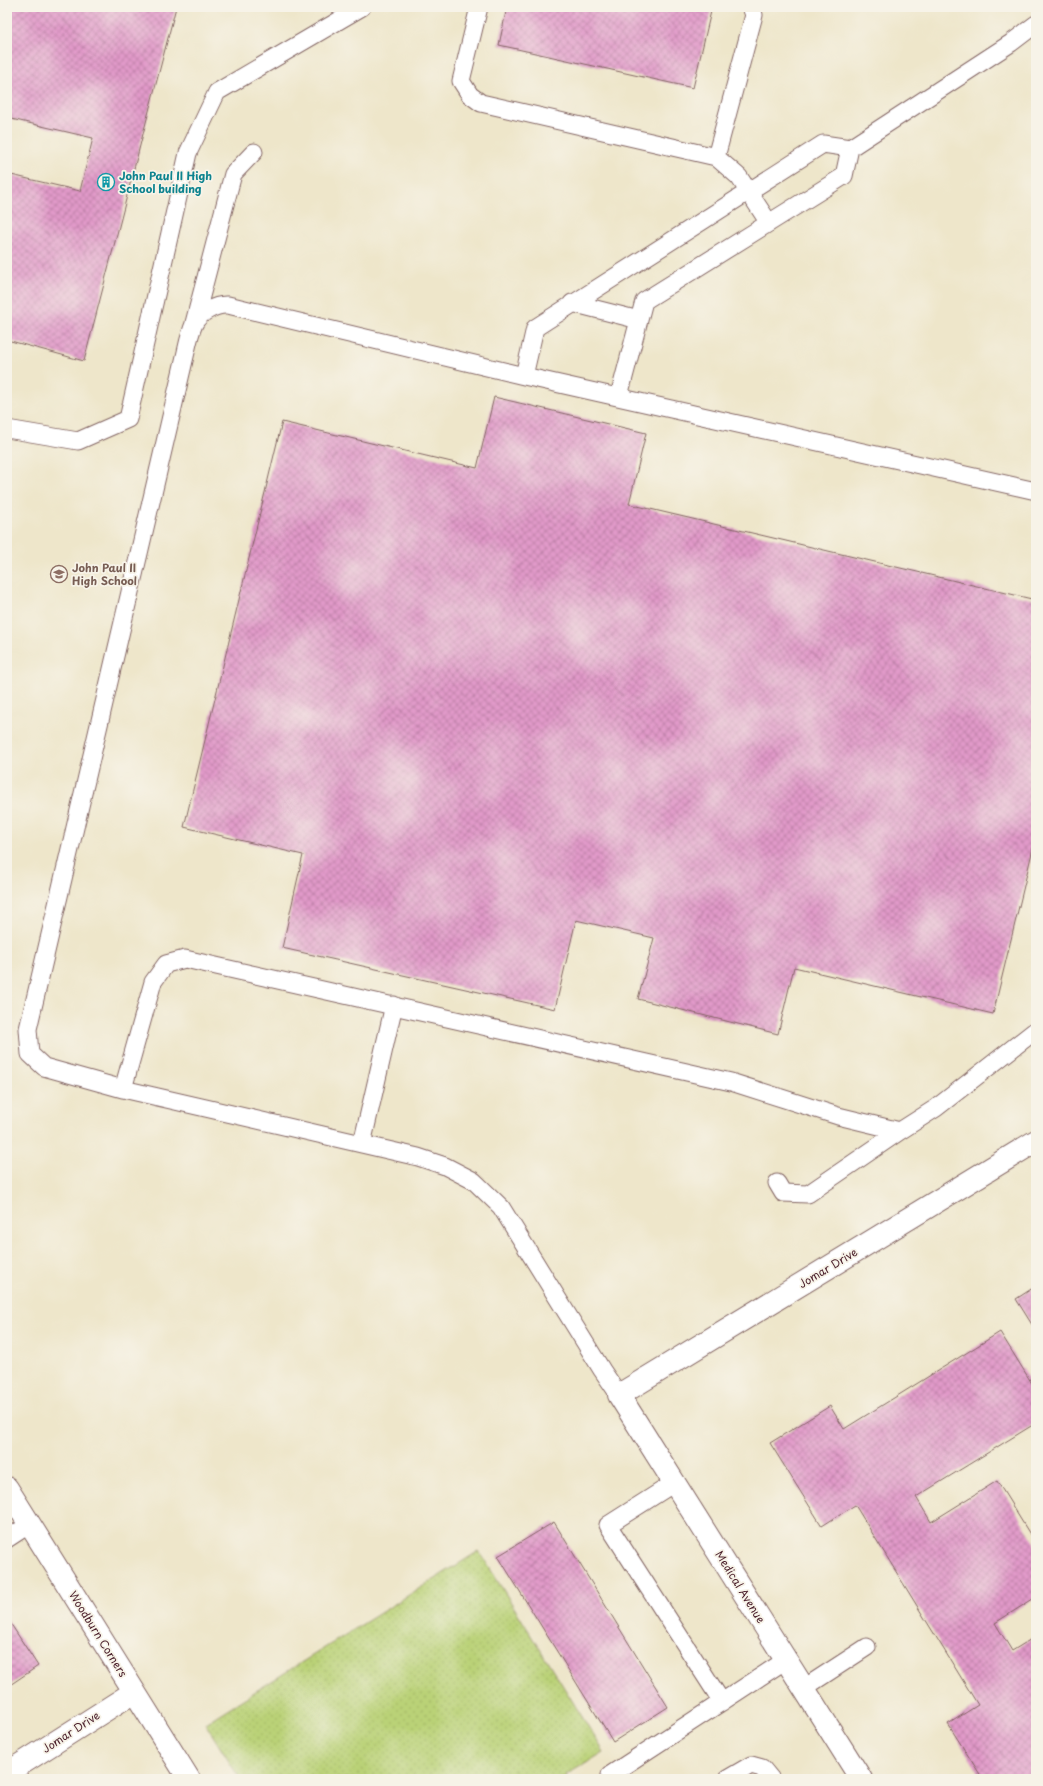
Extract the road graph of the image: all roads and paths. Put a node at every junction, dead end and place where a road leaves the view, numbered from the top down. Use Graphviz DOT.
graph roads {
  1 [pos="362,7"];
  2 [pos="479,7"];
  3 [pos="751,7"];
  4 [pos="1036,24"];
  5 [pos="850,148"];
  6 [pos="254,152"];
  7 [pos="716,157"];
  8 [pos="748,191"];
  9 [pos="769,223"];
  10 [pos="572,303"];
  11 [pos="639,320"];
  12 [pos="194,324"];
  13 [pos="524,376"];
  14 [pos="618,396"];
  15 [pos="7,429"];
  16 [pos="1036,491"];
  17 [pos="394,1005"];
  18 [pos="1036,1030"];
  19 [pos="123,1089"];
  20 [pos="900,1131"];
  21 [pos="1036,1141"];
  22 [pos="362,1144"];
  23 [pos="777,1183"];
  24 [pos="619,1395"];
  25 [pos="674,1483"];
  26 [pos="7,1488"];
  27 [pos="30,1524"];
  28 [pos="7,1539"];
  29 [pos="867,1647"];
  30 [pos="786,1660"];
  31 [pos="804,1688"];
  32 [pos="134,1692"];
  33 [pos="722,1702"];
  34 [pos="7,1773"];
  35 [pos="189,1779"];
  36 [pos="613,1779"];
  37 [pos="727,1779"];
  38 [pos="771,1779"];
  39 [pos="861,1779"];
  1 -- 15 [label="lane"];
  2 -- 7 [label="lane"];
  3 -- 7 [label="lane"];
  4 -- 5 [label="lane"];
  5 -- 8 [label="lane"];
  5 -- 9 [label="lane"];
  6 -- 12 [label="lane"];
  7 -- 8 [label="lane"];
  8 -- 9 [label="lane"];
  8 -- 10 [label="lane"];
  9 -- 11 [label="lane"];
  10 -- 11 [label="lane"];
  10 -- 13 [label="lane"];
  11 -- 14 [label="lane"];
  12 -- 13 [label="lane"];
  12 -- 19 [label="lane"];
  13 -- 14 [label="lane"];
  14 -- 16 [label="lane"];
  17 -- 19 [label="lane"];
  17 -- 20 [label="lane"];
  17 -- 22 [label="lane"];
  18 -- 20 [label="lane"];
  19 -- 22 [label="lane"];
  20 -- 23 [label="lane"];
  21 -- 24 [label="street, Jomar Drive"];
  22 -- 24 [label="lane"];
  24 -- 25 [label="street, Medical Avenue"];
  25 -- 30 [label="street, Medical Avenue"];
  25 -- 33 [label="lane"];
  26 -- 27 [label="street, Woodburn Corners"];
  27 -- 28 [label="lane"];
  27 -- 32 [label="street, Woodburn Corners"];
  29 -- 31 [label="lane"];
  30 -- 31 [label="street, Medical Avenue"];
  30 -- 33 [label="lane"];
  31 -- 39 [label="street, Medical Avenue"];
  32 -- 34 [label="street, Jomar Drive"];
  32 -- 35 [label="street, Woodburn Corners"];
  33 -- 36 [label="lane"];
  37 -- 38 [label="lane"];
}
